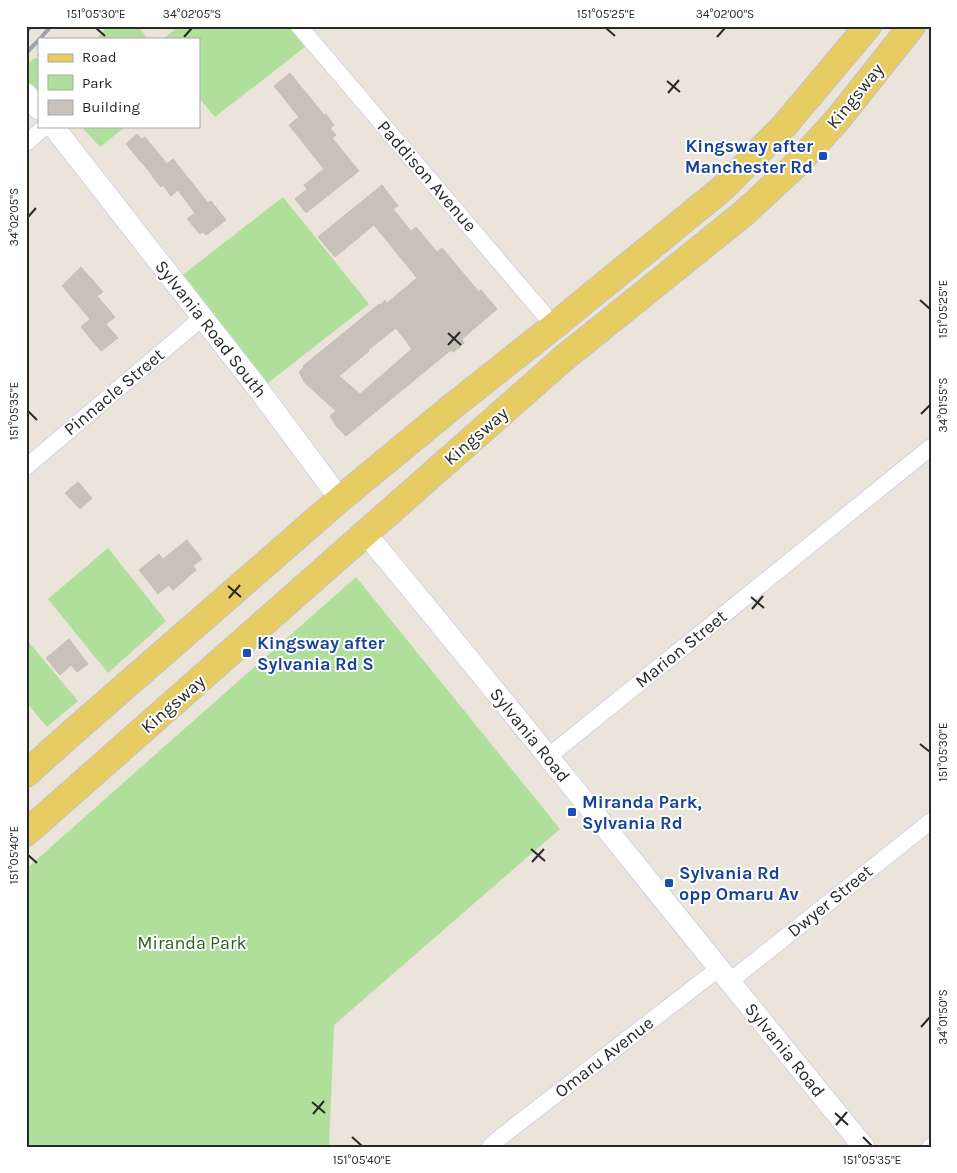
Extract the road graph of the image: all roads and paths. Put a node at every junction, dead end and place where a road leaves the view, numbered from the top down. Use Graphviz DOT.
graph roads {
  1 [pos="299,26"];
  2 [pos="868,26"];
  3 [pos="912,26"];
  4 [pos="26,94"];
  5 [pos="38,108"];
  6 [pos="44,128"];
  7 [pos="55,128"];
  8 [pos="26,143"];
  9 [pos="203,317"];
  10 [pos="554,326"];
  11 [pos="931,447"];
  12 [pos="26,467"];
  13 [pos="340,499"];
  14 [pos="366,534"];
  15 [pos="548,756"];
  16 [pos="26,774"];
  17 [pos="931,820"];
  18 [pos="26,832"];
  19 [pos="724,975"];
  20 [pos="490,1147"];
  21 [pos="864,1147"];
  1 -- 10 [label="street, Paddison Avenue"];
  2 -- 10 [label="main road, Kingsway"];
  3 -- 14 [label="main road, Kingsway"];
  4 -- 5 [label="street"];
  6 -- 8 [label="street"];
  7 -- 9 [label="street, Sylvania Road South"];
  9 -- 12 [label="street, Pinnacle Street"];
  9 -- 13 [label="street, Sylvania Road South"];
  10 -- 13 [label="main road, Kingsway"];
  11 -- 15 [label="street, Marion Street"];
  13 -- 14 [label="main road, Sylvania Road South"];
  13 -- 16 [label="main road, Kingsway"];
  14 -- 15 [label="street, Sylvania Road"];
  14 -- 18 [label="main road, Kingsway"];
  15 -- 19 [label="street, Sylvania Road"];
  17 -- 19 [label="street, Dwyer Street"];
  19 -- 20 [label="street, Omaru Avenue"];
  19 -- 21 [label="street, Sylvania Road"];
}
